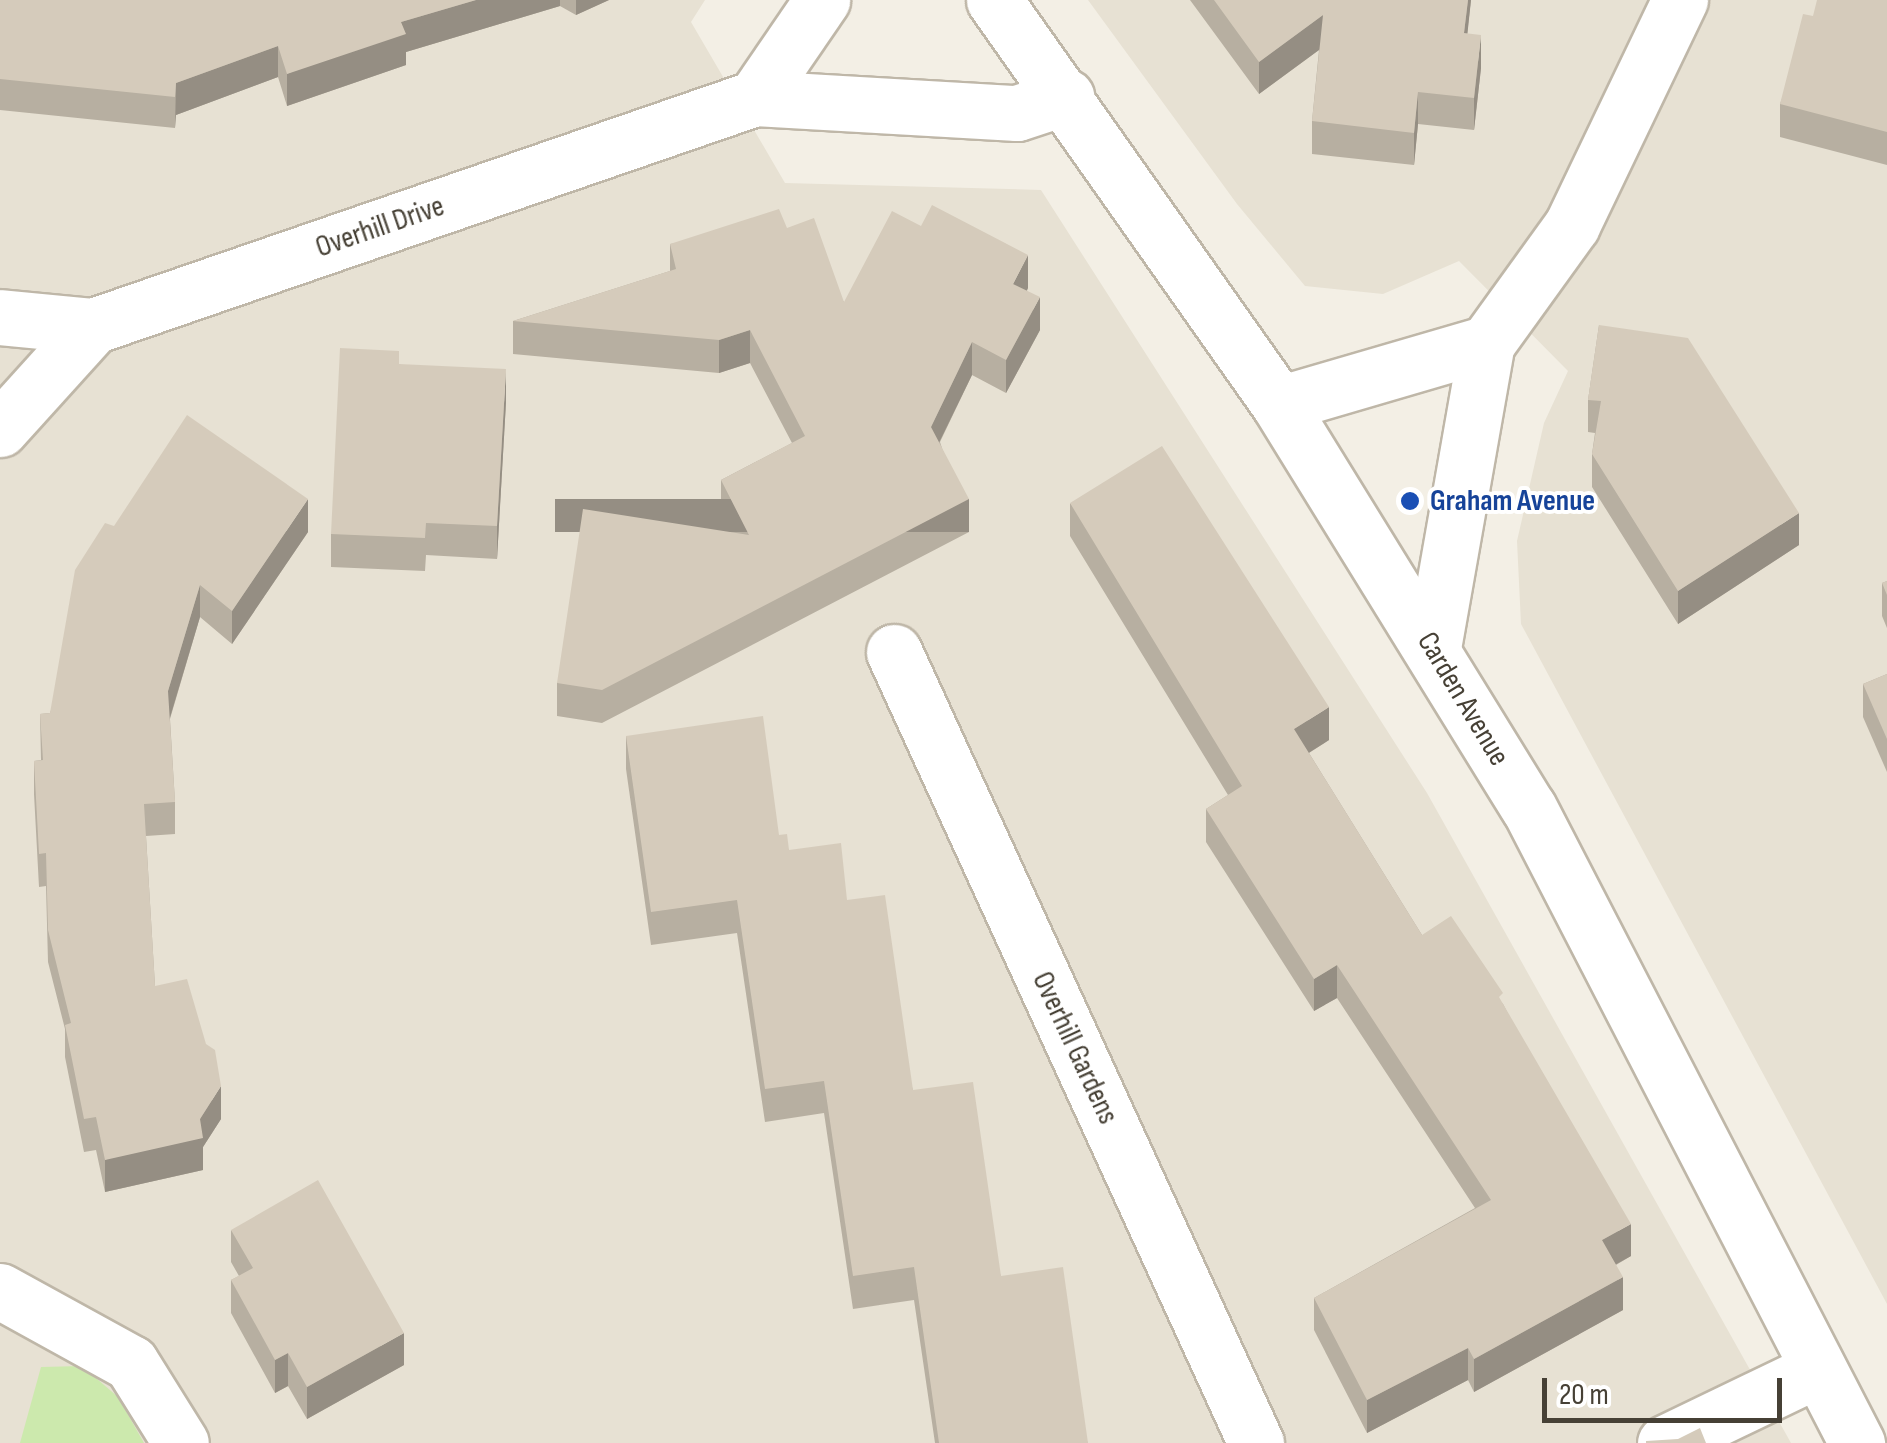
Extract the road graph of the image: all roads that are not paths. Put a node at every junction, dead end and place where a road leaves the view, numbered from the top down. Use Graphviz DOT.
graph roads {
  1 [pos="822,0"];
  2 [pos="994,0"];
  3 [pos="1680,0"];
  4 [pos="755,98"];
  5 [pos="1066,98"];
  6 [pos="0,316"];
  7 [pos="93,326"];
  8 [pos="1487,343"];
  9 [pos="1280,404"];
  10 [pos="0,429"];
  11 [pos="1433,648"];
  12 [pos="894,652"];
  13 [pos="0,1291"];
  14 [pos="1817,1370"];
  15 [pos="181,1443"];
  16 [pos="1256,1443"];
  17 [pos="1665,1443"];
  18 [pos="1857,1443"];
  1 -- 4 [label="street"];
  2 -- 5 [label="street, Carden Avenue"];
  3 -- 8 [label="street"];
  4 -- 5 [label="street, Overhill Drive"];
  4 -- 7 [label="street, Overhill Drive"];
  5 -- 9 [label="street, Carden Avenue"];
  6 -- 7 [label="street, Overhill Drive"];
  7 -- 10 [label="street"];
  8 -- 9 [label="street"];
  8 -- 11 [label="street"];
  9 -- 11 [label="street, Carden Avenue"];
  11 -- 14 [label="street, Carden Avenue"];
  12 -- 16 [label="street, Overhill Gardens"];
  13 -- 15 [label="street"];
  14 -- 17 [label="street"];
  14 -- 18 [label="street, Carden Avenue"];
}
